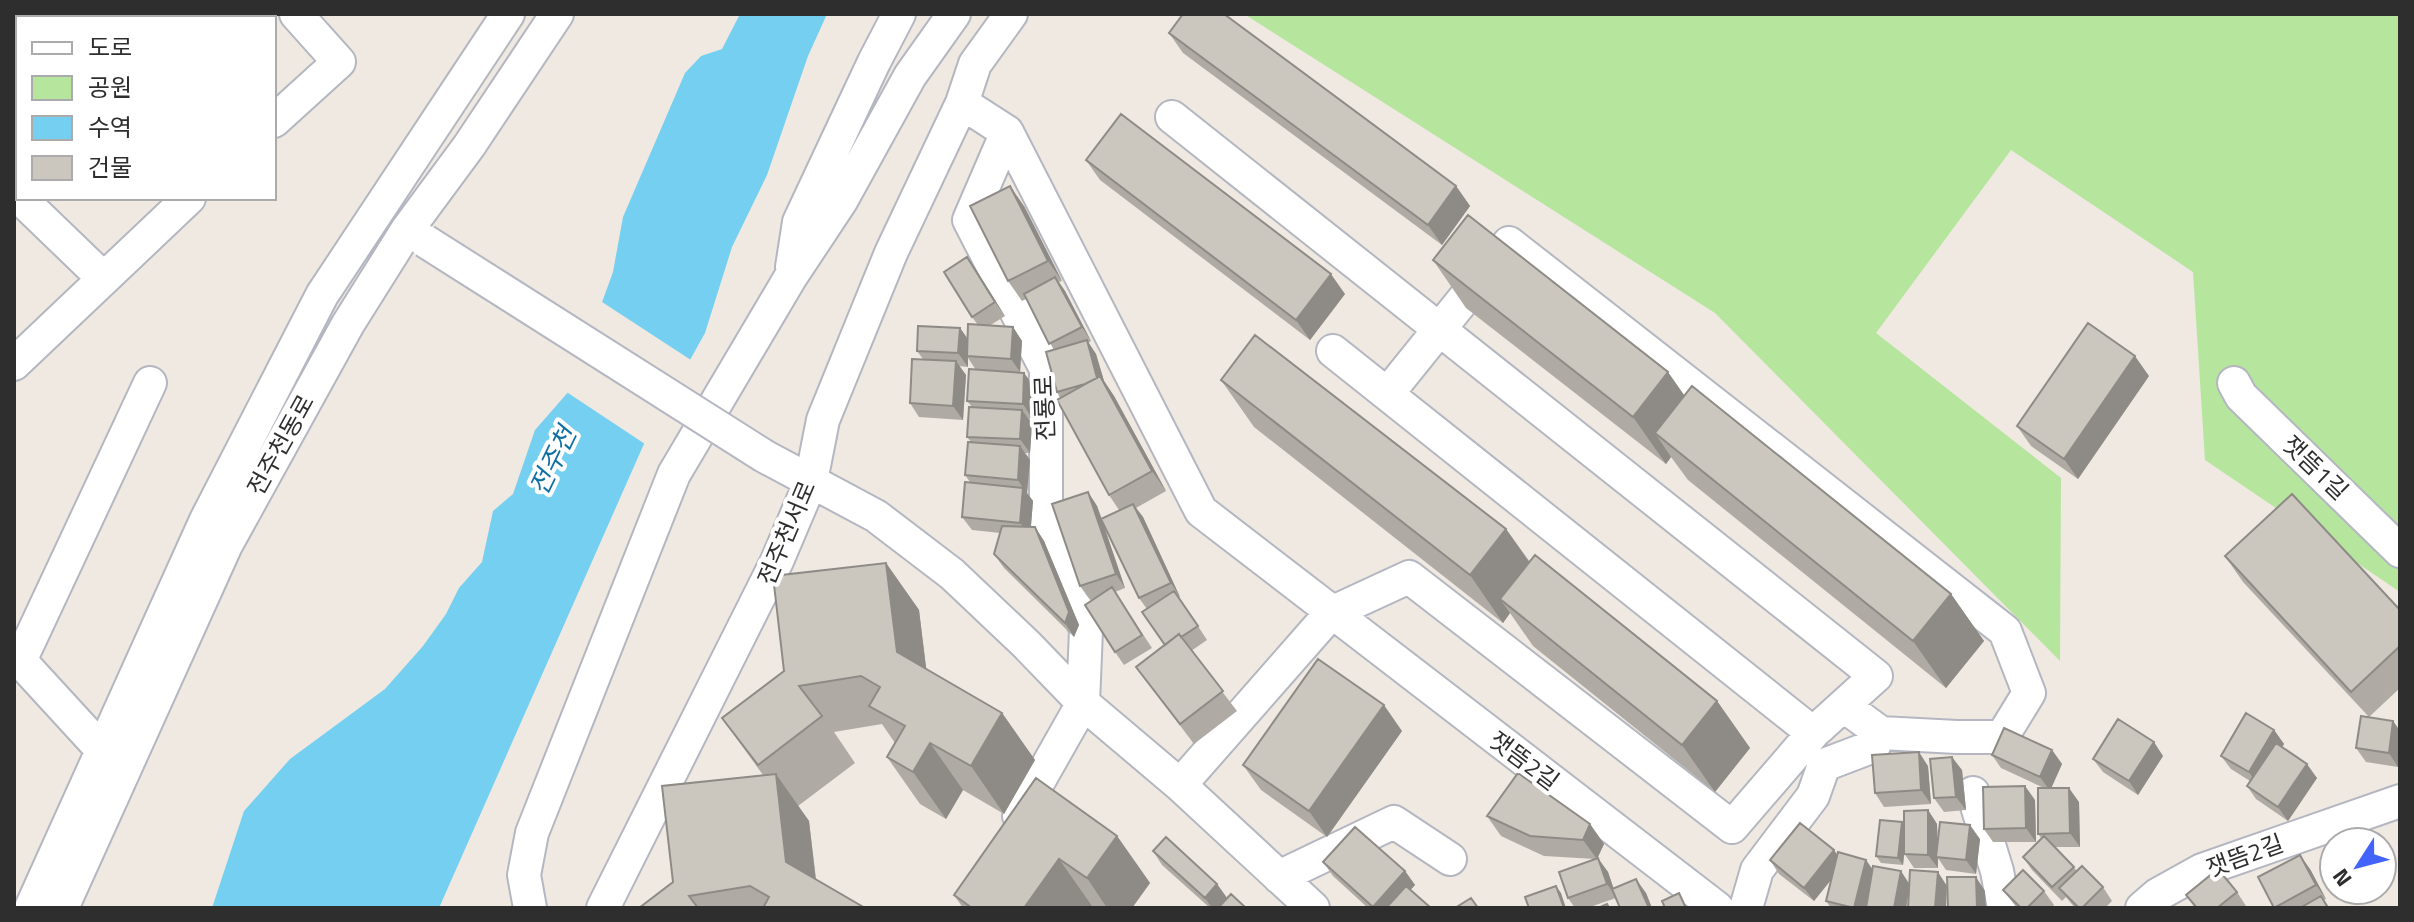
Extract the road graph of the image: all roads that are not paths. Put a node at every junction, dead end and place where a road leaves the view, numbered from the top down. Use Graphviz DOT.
graph roads {
  1 [pos="296,14"];
  2 [pos="508,14"];
  3 [pos="557,14"];
  4 [pos="899,14"];
  5 [pos="954,14"];
  6 [pos="1000,16"];
  7 [pos="962,103"];
  8 [pos="1172,117"];
  9 [pos="276,119"];
  10 [pos="1007,132"];
  11 [pos="21,200"];
  12 [pos="187,200"];
  13 [pos="377,211"];
  14 [pos="416,236"];
  15 [pos="103,278"];
  16 [pos="790,278"];
  17 [pos="1439,329"];
  18 [pos="1333,351"];
  19 [pos="14,364"];
  20 [pos="150,383"];
  21 [pos="2234,383"];
  22 [pos="1388,393"];
  23 [pos="811,481"];
  24 [pos="2400,551"];
  25 [pos="1331,613"];
  26 [pos="17,657"];
  27 [pos="1083,703"];
  28 [pos="1844,706"];
  29 [pos="1813,733"];
  30 [pos="1874,746"];
  31 [pos="103,751"];
  32 [pos="1180,785"];
  33 [pos="1973,793"];
  34 [pos="2400,801"];
  35 [pos="1005,840"];
  36 [pos="1450,859"];
  37 [pos="1279,877"];
  38 [pos="31,908"];
  39 [pos="62,908"];
  40 [pos="530,908"];
  41 [pos="603,908"];
  42 [pos="1313,908"];
  43 [pos="1717,908"];
  44 [pos="1746,908"];
  45 [pos="2004,908"];
  46 [pos="2142,908"];
  1 -- 9 [label="street"];
  2 -- 13 [label="street, 전주천동로"];
  3 -- 14 [label="street, 전주천동로"];
  4 -- 16 [label="street"];
  5 -- 16 [label="street"];
  6 -- 7 [label="street, 전주천서로"];
  7 -- 10 [label="street"];
  7 -- 23 [label="street, 전주천서로"];
  8 -- 17 [label="street"];
  10 -- 25 [label="street"];
  10 -- 27 [label="street, 전룡로"];
  11 -- 15 [label="street"];
  12 -- 15 [label="street"];
  13 -- 14 [label="street"];
  13 -- 31 [label="street, 전주천동로"];
  14 -- 23 [label="street, bridge"];
  14 -- 39 [label="street, 전주천동로"];
  15 -- 19 [label="street"];
  16 -- 40 [label="street"];
  17 -- 22 [label="street"];
  17 -- 28 [label="street"];
  17 -- 28 [label="street"];
  18 -- 22 [label="street"];
  20 -- 26 [label="street"];
  21 -- 24 [label="street, 잿뜸1길"];
  22 -- 29 [label="street"];
  23 -- 27 [label="street"];
  23 -- 41 [label="street, 전주천서로"];
  25 -- 29 [label="street"];
  25 -- 32 [label="street"];
  25 -- 43 [label="street, 잿뜸2길"];
  26 -- 31 [label="street"];
  27 -- 32 [label="street"];
  27 -- 35 [label="street"];
  28 -- 29 [label="street"];
  30 -- 44 [label="street"];
  31 -- 38 [label="street, 전주천동로"];
  32 -- 37 [label="street"];
  33 -- 45 [label="street"];
  34 -- 46 [label="street, 잿뜸2길"];
  36 -- 37 [label="street"];
  37 -- 42 [label="street"];
}
